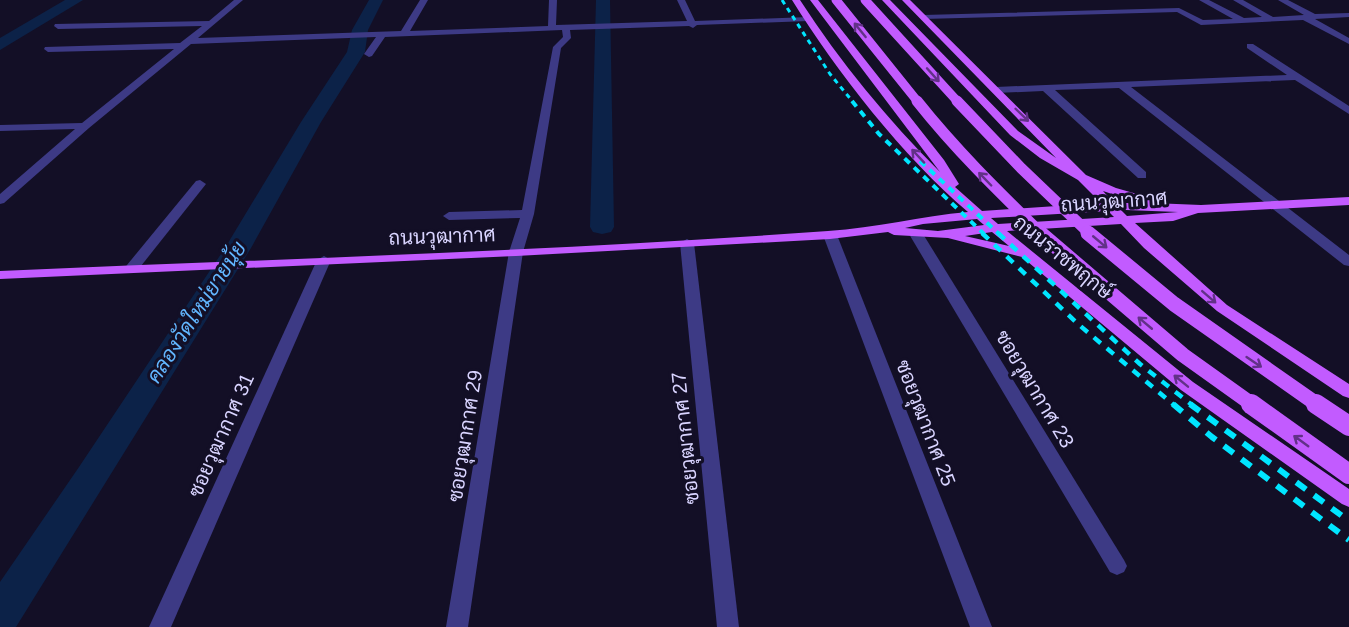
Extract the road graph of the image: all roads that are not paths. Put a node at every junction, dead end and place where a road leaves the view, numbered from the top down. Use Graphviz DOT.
graph roads {
  1 [pos="239,0"];
  2 [pos="424,0"];
  3 [pos="553,0"];
  4 [pos="681,0"];
  5 [pos="796,0"];
  6 [pos="814,0"];
  7 [pos="836,0"];
  8 [pos="865,0"];
  9 [pos="886,0"];
  10 [pos="906,0"];
  11 [pos="1137,0"];
  12 [pos="1203,0"];
  13 [pos="1237,0"];
  14 [pos="1282,0"];
  15 [pos="1151,10"];
  16 [pos="1349,15"];
  17 [pos="923,16"];
  18 [pos="1309,17"];
  19 [pos="809,19"];
  20 [pos="1271,19"];
  21 [pos="1243,21"];
  22 [pos="213,23"];
  23 [pos="693,25"];
  24 [pos="58,26"];
  25 [pos="552,29"];
  26 [pos="566,29"];
  27 [pos="404,33"];
  28 [pos="382,34"];
  29 [pos="1349,40"];
  30 [pos="188,43"];
  31 [pos="1250,46"];
  32 [pos="48,49"];
  33 [pos="369,54"];
  34 [pos="1298,77"];
  35 [pos="1124,86"];
  36 [pos="1046,88"];
  37 [pos="996,90"];
  38 [pos="1349,111"];
  39 [pos="85,126"];
  40 [pos="0,128"];
  41 [pos="1142,175"];
  42 [pos="1083,178"];
  43 [pos="200,184"];
  44 [pos="959,198"];
  45 [pos="0,200"];
  46 [pos="1349,201"];
  47 [pos="1277,205"];
  48 [pos="1113,207"];
  49 [pos="1171,212"];
  50 [pos="528,214"];
  51 [pos="979,215"];
  52 [pos="449,216"];
  53 [pos="1127,220"];
  54 [pos="920,227"];
  55 [pos="993,228"];
  56 [pos="830,235"];
  57 [pos="938,235"];
  58 [pos="687,243"];
  59 [pos="1149,245"];
  60 [pos="516,252"];
  61 [pos="1033,256"];
  62 [pos="324,260"];
  63 [pos="1349,262"];
  64 [pos="132,268"];
  65 [pos="0,275"];
  66 [pos="1349,392"];
  67 [pos="1349,426"];
  68 [pos="1349,474"];
  69 [pos="1349,499"];
  70 [pos="1117,566"];
  71 [pos="160,627"];
  72 [pos="457,627"];
  73 [pos="728,627"];
  74 [pos="981,627"];
  1 -- 22 [label="street"];
  2 -- 27 [label="street"];
  3 -- 25 [label="street"];
  4 -- 23 [label="street"];
  5 -- 19 [label="main road, ถนนราชพฤกษ์"];
  6 -- 44 [label="main road"];
  68 -- 7 [label="main road, ถนนราชพฤกษ์, one-way, bridge"];
  8 -- 67 [label="main road, ถนนราชพฤกษ์, one-way, bridge"];
  9 -- 42 [label="main road"];
  10 -- 17 [label="main road"];
  11 -- 15 [label="street"];
  12 -- 21 [label="street"];
  13 -- 20 [label="street"];
  14 -- 18 [label="street"];
  15 -- 17 [label="street"];
  15 -- 21 [label="street"];
  16 -- 18 [label="street"];
  17 -- 37 [label="main road"];
  18 -- 20 [label="street"];
  18 -- 29 [label="street"];
  19 -- 23 [label="street"];
  44 -- 19 [label="main road, ถนนราชพฤกษ์, one-way"];
  20 -- 21 [label="street"];
  22 -- 24 [label="street"];
  22 -- 30 [label="street"];
  23 -- 26 [label="street"];
  25 -- 26 [label="street"];
  25 -- 27 [label="street"];
  26 -- 50 [label="street, ซอยวุฒากาศ 29"];
  27 -- 28 [label="street"];
  28 -- 30 [label="street"];
  28 -- 33 [label="street"];
  30 -- 32 [label="street"];
  30 -- 39 [label="street"];
  31 -- 34 [label="street"];
  34 -- 35 [label="street"];
  34 -- 38 [label="street"];
  35 -- 36 [label="street"];
  35 -- 47 [label="street"];
  36 -- 37 [label="street"];
  36 -- 41 [label="street"];
  37 -- 42 [label="main road, one-way"];
  39 -- 40 [label="street"];
  39 -- 45 [label="street"];
  42 -- 48 [label="main road"];
  42 -- 49 [label="main road"];
  43 -- 64 [label="street"];
  44 -- 51 [label="main road, ถนนราชพฤกษ์"];
  44 -- 54 [label="main road"];
  46 -- 47 [label="main road, ถนนวุฒากาศ"];
  47 -- 49 [label="main road, ถนนวุฒากาศ"];
  47 -- 63 [label="street"];
  48 -- 49 [label="main road, ถนนวุฒากาศ"];
  48 -- 51 [label="main road, ถนนวุฒากาศ"];
  48 -- 53 [label="main road"];
  49 -- 53 [label="main road, ถนนวุฒากาศ"];
  49 -- 59 [label="main road"];
  50 -- 52 [label="street"];
  50 -- 60 [label="street, ซอยวุฒากาศ 29"];
  51 -- 54 [label="main road, ถนนวุฒากาศ"];
  51 -- 55 [label="main road, ถนนราชพฤกษ์"];
  53 -- 55 [label="main road, ถนนวุฒากาศ"];
  53 -- 59 [label="main road"];
  54 -- 56 [label="main road, ถนนวุฒากาศ"];
  54 -- 57 [label="main road, ถนนวุฒากาศ"];
  54 -- 70 [label="street, ซอยวุฒากาศ 23"];
  55 -- 57 [label="main road, ถนนวุฒากาศ"];
  55 -- 61 [label="main road, ถนนราชพฤกษ์"];
  56 -- 58 [label="main road, ถนนวุฒากาศ"];
  56 -- 74 [label="street, ซอยวุฒากาศ 25"];
  57 -- 61 [label="main road"];
  58 -- 60 [label="main road, ถนนวุฒากาศ"];
  58 -- 73 [label="street, ซอยวุฒากาศ 27"];
  59 -- 66 [label="main road, one-way"];
  60 -- 62 [label="main road, ถนนวุฒากาศ"];
  60 -- 72 [label="street, ซอยวุฒากาศ 29"];
  69 -- 61 [label="main road, ถนนราชพฤกษ์, one-way"];
  62 -- 64 [label="main road, ถนนวุฒากาศ"];
  62 -- 71 [label="street, ซอยวุฒากาศ 31"];
  64 -- 65 [label="main road, ถนนวุฒากาศ"];
}
